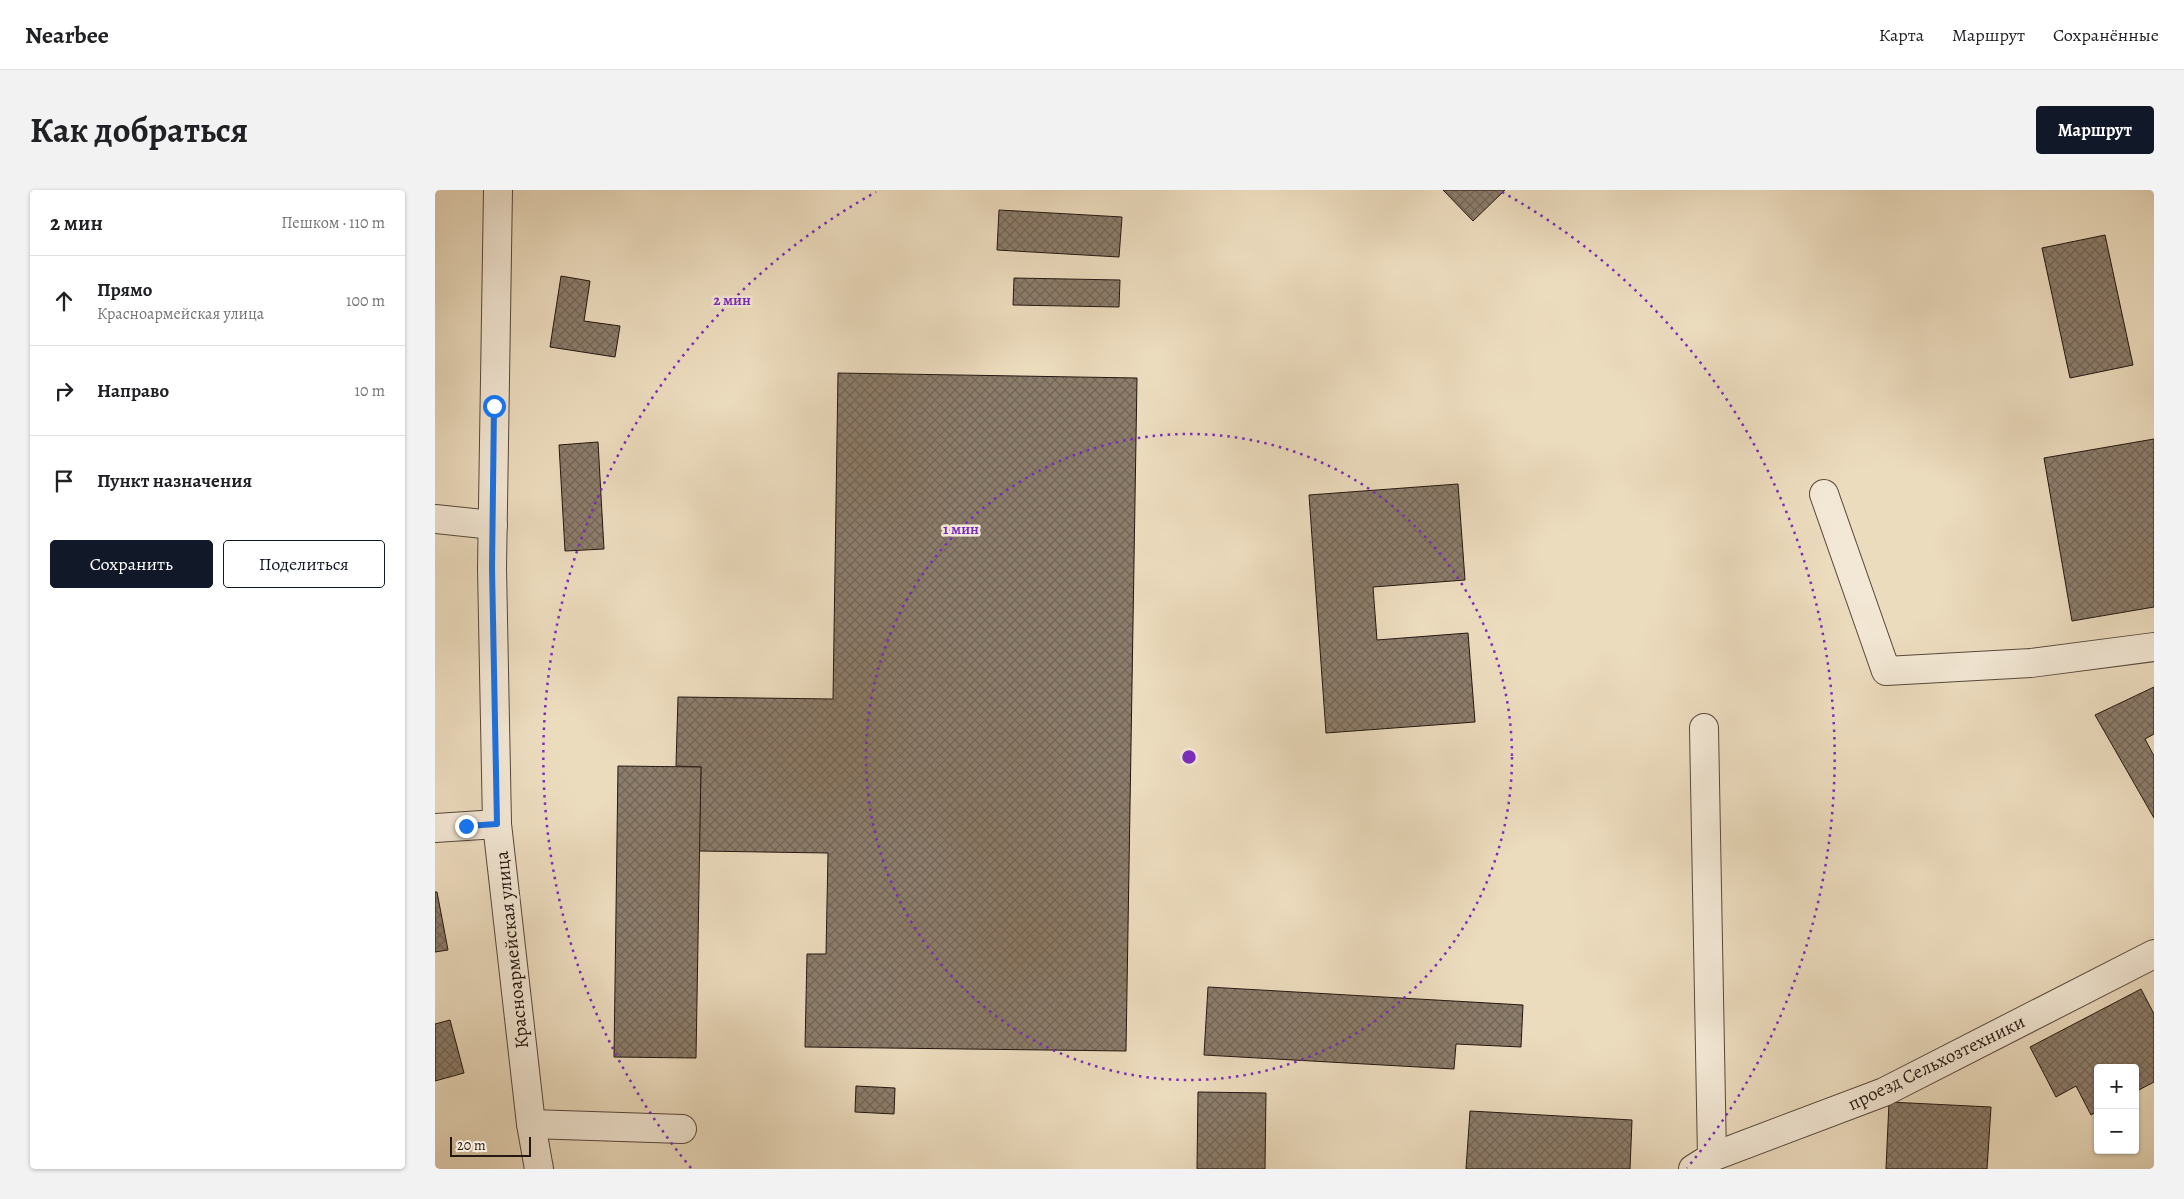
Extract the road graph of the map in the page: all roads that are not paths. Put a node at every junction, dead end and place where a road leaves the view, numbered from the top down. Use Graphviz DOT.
graph roads {
  1 [pos="497,190"];
  2 [pos="1825,494"];
  3 [pos="435,519"];
  4 [pos="493,525"];
  5 [pos="2154,647"];
  6 [pos="1704,728"];
  7 [pos="497,824"];
  8 [pos="435,828"];
  9 [pos="2154,954"];
  10 [pos="531,1124"];
  11 [pos="682,1129"];
  12 [pos="1703,1163"];
  13 [pos="539,1169"];
  1 -- 4 [label="street, Красноармейская улица"];
  2 -- 5 [label="street"];
  3 -- 4 [label="street"];
  4 -- 7 [label="street, Красноармейская улица"];
  6 -- 12 [label="street"];
  7 -- 8 [label="street"];
  7 -- 10 [label="street, Красноармейская улица"];
  9 -- 12 [label="street, проезд Сельхозтехники"];
  10 -- 11 [label="street"];
  10 -- 13 [label="street, Красноармейская улица"];
}
